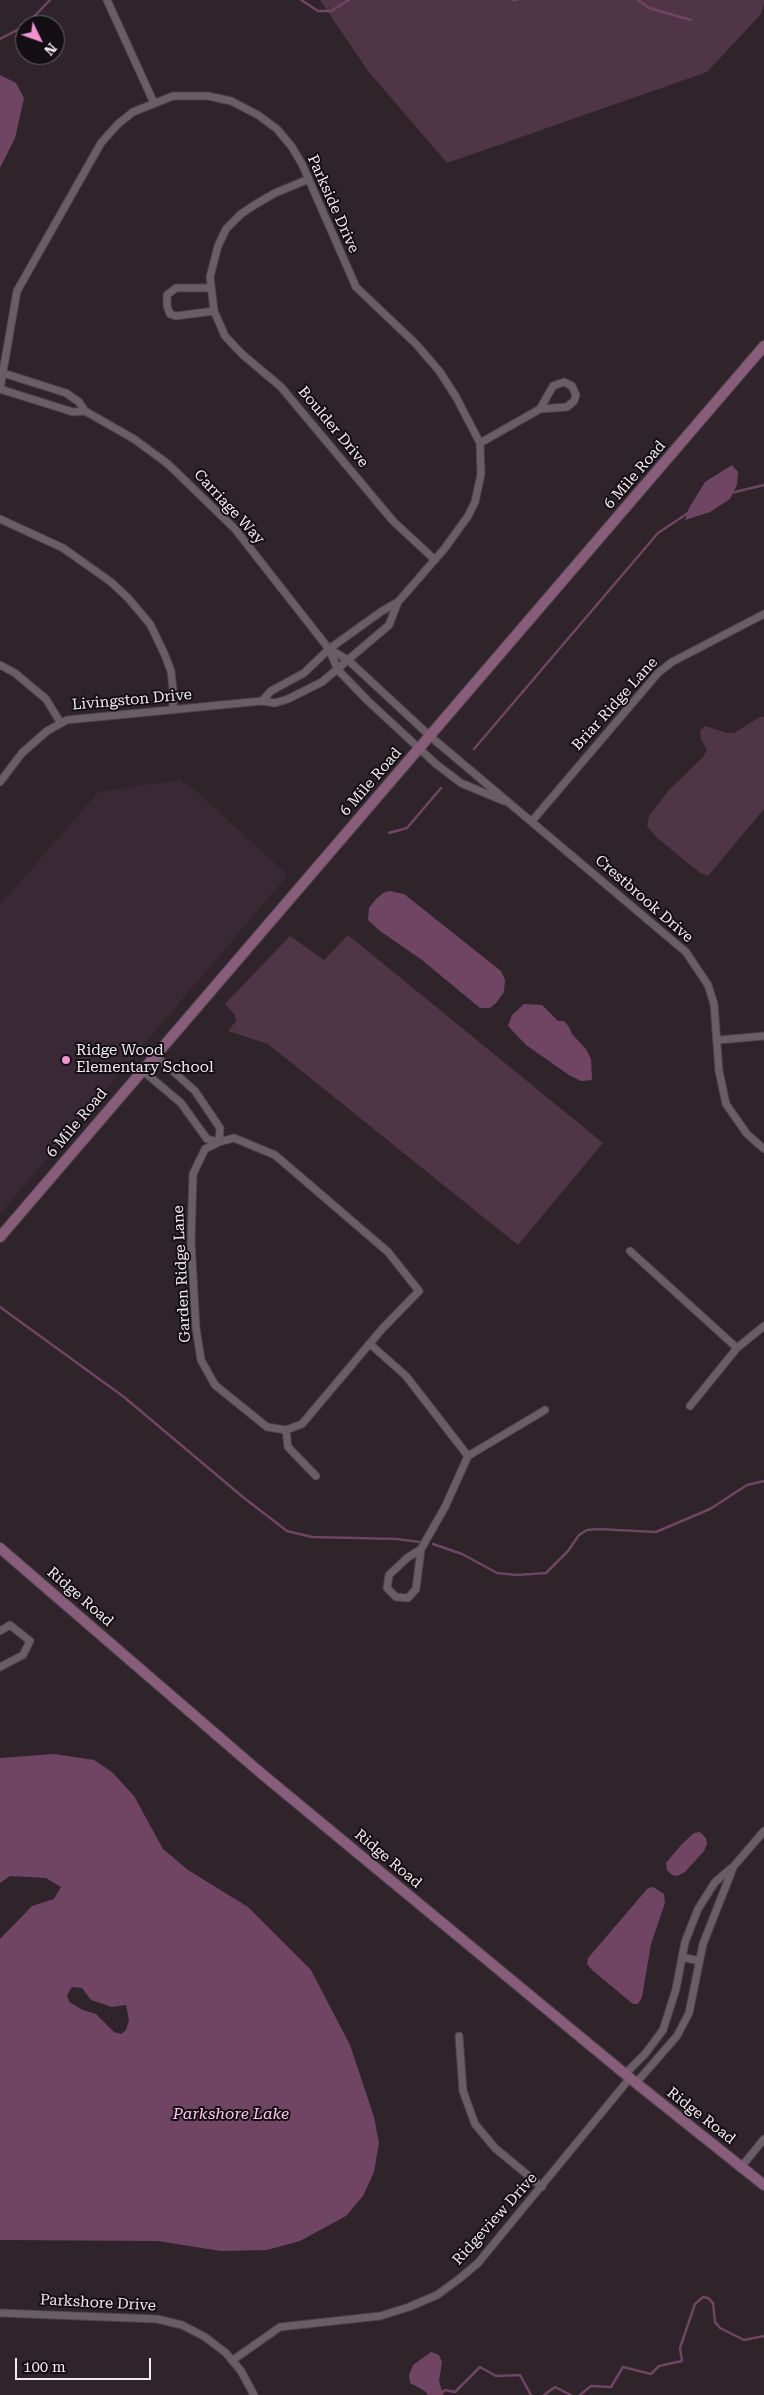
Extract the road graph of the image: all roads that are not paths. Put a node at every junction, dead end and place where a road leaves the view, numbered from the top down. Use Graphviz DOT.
graph roads {
  1 [pos="107,0"];
  2 [pos="154,103"];
  3 [pos="309,179"];
  4 [pos="210,288"];
  5 [pos="214,311"];
  6 [pos="764,346"];
  7 [pos="1,372"];
  8 [pos="0,389"];
  9 [pos="540,409"];
  10 [pos="85,410"];
  11 [pos="480,443"];
  12 [pos="0,519"];
  13 [pos="435,560"];
  14 [pos="398,602"];
  15 [pos="764,614"];
  16 [pos="329,649"];
  17 [pos="348,660"];
  18 [pos="0,665"];
  19 [pos="338,670"];
  20 [pos="262,700"];
  21 [pos="172,710"];
  22 [pos="60,722"];
  23 [pos="431,736"];
  24 [pos="420,749"];
  25 [pos="0,782"];
  26 [pos="508,802"];
  27 [pos="532,821"];
  28 [pos="764,1036"];
  29 [pos="718,1040"];
  30 [pos="154,1054"];
  31 [pos="142,1070"];
  32 [pos="219,1142"];
  33 [pos="764,1149"];
  34 [pos="0,1237"];
  35 [pos="630,1251"];
  36 [pos="764,1326"];
  37 [pos="370,1344"];
  38 [pos="737,1348"];
  39 [pos="690,1406"];
  40 [pos="545,1410"];
  41 [pos="286,1430"];
  42 [pos="468,1456"];
  43 [pos="316,1476"];
  44 [pos="0,1548"];
  45 [pos="421,1549"];
  46 [pos="0,1631"];
  47 [pos="0,1667"];
  48 [pos="764,1831"];
  49 [pos="734,1866"];
  50 [pos="682,1957"];
  51 [pos="699,1961"];
  52 [pos="459,2036"];
  53 [pos="630,2079"];
  54 [pos="764,2139"];
  55 [pos="742,2166"];
  56 [pos="764,2184"];
  57 [pos="542,2187"];
  58 [pos="0,2312"];
  59 [pos="233,2360"];
  60 [pos="254,2395"];
  1 -- 2 [label="street"];
  2 -- 3 [label="street, Parkside Drive"];
  2 -- 7 [label="street, Parkside Drive"];
  3 -- 4 [label="street, Boulder Drive"];
  3 -- 11 [label="street, Parkside Drive"];
  4 -- 5 [label="street, Boulder Drive"];
  4 -- 5 [label="street"];
  5 -- 13 [label="street, Boulder Drive"];
  6 -- 23 [label="street, 6 Mile Road"];
  7 -- 8 [label="street, Parkside Drive"];
  7 -- 10 [label="street, Carriage Way"];
  8 -- 10 [label="street, Carriage Way"];
  9 -- 9 [label="street"];
  9 -- 11 [label="street"];
  10 -- 16 [label="street, Carriage Way"];
  11 -- 13 [label="street, Parkside Drive"];
  12 -- 21 [label="street"];
  13 -- 14 [label="street, Parkside Drive"];
  14 -- 16 [label="street, Parkside Drive"];
  14 -- 17 [label="street, Parkside Drive"];
  15 -- 27 [label="street, Briar Ridge Lane"];
  16 -- 17 [label="street, Carriage Way"];
  16 -- 19 [label="street, Carriage Way"];
  16 -- 20 [label="street"];
  17 -- 19 [label="street, Parkside Drive"];
  17 -- 23 [label="street, Carriage Way"];
  18 -- 22 [label="street"];
  19 -- 20 [label="street, Livingston Drive"];
  19 -- 24 [label="street, Carriage Way"];
  20 -- 21 [label="street, Livingston Drive"];
  21 -- 22 [label="street, Livingston Drive"];
  22 -- 25 [label="street, Livingston Drive"];
  23 -- 24 [label="street, 6 Mile Road"];
  23 -- 26 [label="street, Crestbrook Drive"];
  24 -- 26 [label="street, Crestbrook Drive"];
  24 -- 30 [label="street, 6 Mile Road"];
  26 -- 27 [label="street, Crestbrook Drive"];
  27 -- 29 [label="street, Crestbrook Drive"];
  28 -- 29 [label="street"];
  29 -- 33 [label="street, Crestbrook Drive"];
  30 -- 31 [label="street, 6 Mile Road"];
  30 -- 32 [label="street"];
  31 -- 32 [label="street"];
  31 -- 34 [label="street, 6 Mile Road"];
  32 -- 37 [label="street"];
  32 -- 41 [label="street, Garden Ridge Lane"];
  35 -- 38 [label="street"];
  36 -- 38 [label="street"];
  37 -- 41 [label="street"];
  37 -- 42 [label="street"];
  38 -- 39 [label="street"];
  40 -- 42 [label="street"];
  41 -- 43 [label="street"];
  42 -- 45 [label="street"];
  44 -- 53 [label="street, Ridge Road"];
  45 -- 45 [label="street"];
  46 -- 47 [label="street"];
  48 -- 49 [label="street"];
  49 -- 50 [label="street"];
  49 -- 51 [label="street"];
  50 -- 51 [label="street"];
  50 -- 53 [label="street"];
  51 -- 53 [label="street"];
  52 -- 57 [label="street"];
  53 -- 55 [label="street, Ridge Road"];
  53 -- 57 [label="street, Ridgeview Drive"];
  54 -- 55 [label="street"];
  55 -- 56 [label="street, Ridge Road"];
  57 -- 59 [label="street, Ridgeview Drive"];
  58 -- 59 [label="street, Parkshore Drive"];
  59 -- 60 [label="street, Parkshore Drive"];
}
